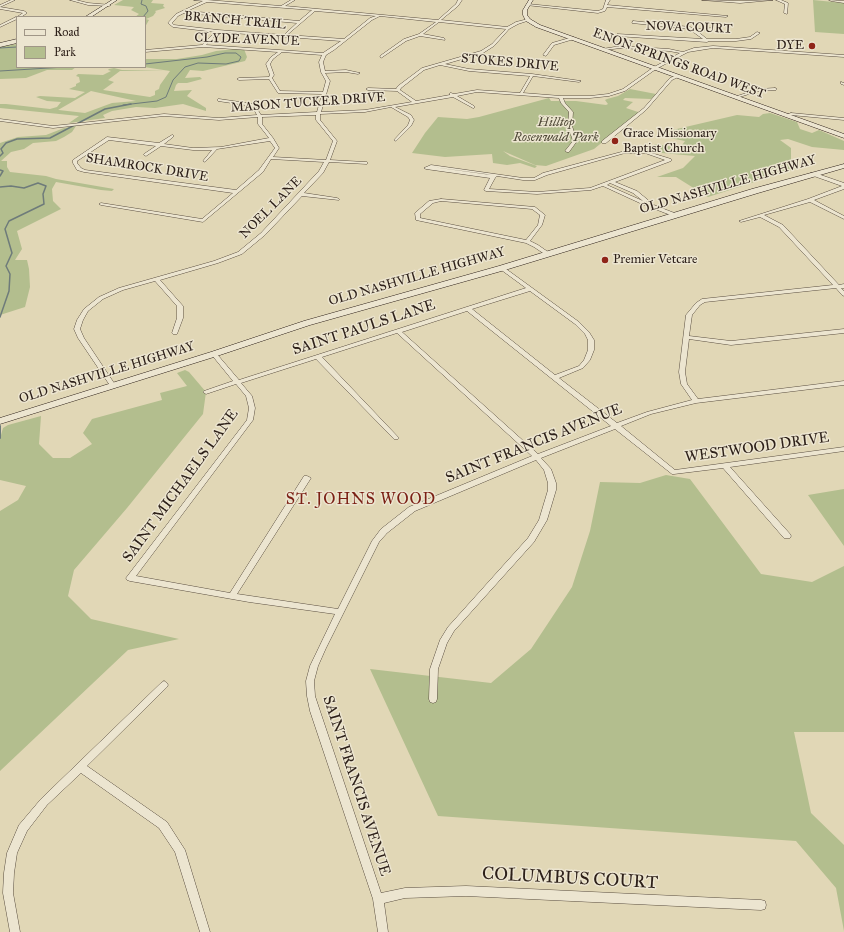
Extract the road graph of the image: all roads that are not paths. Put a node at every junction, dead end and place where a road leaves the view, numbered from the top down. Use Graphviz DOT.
graph roads {
  1 [pos="13,0"];
  2 [pos="72,0"];
  3 [pos="115,0"];
  4 [pos="196,0"];
  5 [pos="207,0"];
  6 [pos="293,0"];
  7 [pos="460,0"];
  8 [pos="608,0"];
  9 [pos="704,0"];
  10 [pos="771,0"];
  11 [pos="778,0"];
  12 [pos="831,0"];
  13 [pos="530,2"];
  14 [pos="844,2"];
  15 [pos="108,6"];
  16 [pos="606,6"];
  17 [pos="0,7"];
  18 [pos="282,7"];
  19 [pos="314,10"];
  20 [pos="183,12"];
  21 [pos="786,13"];
  22 [pos="380,15"];
  23 [pos="21,16"];
  24 [pos="90,16"];
  25 [pos="726,16"];
  26 [pos="16,19"];
  27 [pos="528,20"];
  28 [pos="440,21"];
  29 [pos="301,22"];
  30 [pos="633,22"];
  31 [pos="0,26"];
  32 [pos="508,28"];
  33 [pos="712,29"];
  34 [pos="693,30"];
  35 [pos="218,31"];
  36 [pos="758,33"];
  37 [pos="285,35"];
  38 [pos="420,35"];
  39 [pos="617,35"];
  40 [pos="573,38"];
  41 [pos="444,39"];
  42 [pos="344,40"];
  43 [pos="705,40"];
  44 [pos="16,41"];
  45 [pos="0,45"];
  46 [pos="203,46"];
  47 [pos="713,47"];
  48 [pos="604,49"];
  49 [pos="146,51"];
  50 [pos="282,51"];
  51 [pos="684,53"];
  52 [pos="324,54"];
  53 [pos="545,55"];
  54 [pos="844,56"];
  55 [pos="381,57"];
  56 [pos="440,64"];
  57 [pos="655,68"];
  58 [pos="323,72"];
  59 [pos="358,73"];
  60 [pos="532,75"];
  61 [pos="678,76"];
  62 [pos="270,78"];
  63 [pos="239,79"];
  64 [pos="579,81"];
  65 [pos="368,89"];
  66 [pos="775,89"];
  67 [pos="398,90"];
  68 [pos="323,93"];
  69 [pos="451,94"];
  70 [pos="521,94"];
  71 [pos="561,97"];
  72 [pos="736,97"];
  73 [pos="219,100"];
  74 [pos="415,102"];
  75 [pos="393,107"];
  76 [pos="472,107"];
  77 [pos="318,114"];
  78 [pos="787,115"];
  79 [pos="260,116"];
  80 [pos="844,119"];
  81 [pos="0,120"];
  82 [pos="8,121"];
  83 [pos="0,126"];
  84 [pos="172,136"];
  85 [pos="844,136"];
  86 [pos="272,139"];
  87 [pos="396,140"];
  88 [pos="604,142"];
  89 [pos="158,146"];
  90 [pos="216,148"];
  91 [pos="567,151"];
  92 [pos="146,155"];
  93 [pos="270,158"];
  94 [pos="205,161"];
  95 [pos="327,161"];
  96 [pos="365,163"];
  97 [pos="844,166"];
  98 [pos="813,174"];
  99 [pos="495,176"];
  100 [pos="611,182"];
  101 [pos="604,185"];
  102 [pos="844,186"];
  103 [pos="237,192"];
  104 [pos="633,192"];
  105 [pos="300,194"];
  106 [pos="625,194"];
  107 [pos="337,199"];
  108 [pos="810,200"];
  109 [pos="101,204"];
  110 [pos="651,205"];
  111 [pos="675,215"];
  112 [pos="760,215"];
  113 [pos="844,218"];
  114 [pos="741,221"];
  115 [pos="527,242"];
  116 [pos="548,254"];
  117 [pos="502,268"];
  118 [pos="156,279"];
  119 [pos="841,286"];
  120 [pos="530,289"];
  121 [pos="844,294"];
  122 [pos="468,309"];
  123 [pos="398,331"];
  124 [pos="844,331"];
  125 [pos="175,333"];
  126 [pos="687,337"];
  127 [pos="214,354"];
  128 [pos="318,357"];
  129 [pos="555,377"];
  130 [pos="237,382"];
  131 [pos="844,383"];
  132 [pos="113,386"];
  133 [pos="206,392"];
  134 [pos="696,401"];
  135 [pos="3,420"];
  136 [pos="615,425"];
  137 [pos="396,438"];
  138 [pos="844,449"];
  139 [pos="537,457"];
  140 [pos="725,465"];
  141 [pos="307,478"];
  142 [pos="787,536"];
  143 [pos="232,596"];
  144 [pos="340,612"];
  145 [pos="164,685"];
  146 [pos="433,699"];
  147 [pos="80,766"];
  148 [pos="378,899"];
  149 [pos="761,906"];
  150 [pos="15,932"];
  151 [pos="205,932"];
  152 [pos="383,932"];
  1 -- 17 [label="street"];
  2 -- 15 [label="street"];
  3 -- 15 [label="main road"];
  4 -- 5 [label="street"];
  5 -- 18 [label="street"];
  5 -- 20 [label="street, BRANCH TRAIL"];
  6 -- 18 [label="street"];
  7 -- 28 [label="street"];
  8 -- 16 [label="street"];
  9 -- 10 [label="street"];
  11 -- 21 [label="street"];
  12 -- 14 [label="street"];
  13 -- 16 [label="street"];
  13 -- 27 [label="main road"];
  15 -- 24 [label="main road"];
  16 -- 25 [label="street"];
  17 -- 23 [label="street"];
  18 -- 19 [label="street"];
  19 -- 22 [label="street"];
  19 -- 29 [label="street"];
  20 -- 29 [label="street"];
  20 -- 35 [label="street, BRANCH TRAIL"];
  22 -- 28 [label="street"];
  22 -- 42 [label="street"];
  26 -- 31 [label="street"];
  27 -- 32 [label="street"];
  27 -- 40 [label="main road, ENON SPRINGS ROAD WEST"];
  28 -- 32 [label="street"];
  28 -- 38 [label="street"];
  29 -- 37 [label="street"];
  30 -- 34 [label="street"];
  32 -- 56 [label="street"];
  33 -- 34 [label="street"];
  34 -- 43 [label="street"];
  35 -- 37 [label="street, BRANCH TRAIL"];
  35 -- 46 [label="street"];
  36 -- 43 [label="street, NOVA COURT"];
  37 -- 42 [label="street, BRANCH TRAIL"];
  38 -- 41 [label="street"];
  38 -- 55 [label="street"];
  39 -- 43 [label="street, NOVA COURT"];
  40 -- 48 [label="main road, ENON SPRINGS ROAD WEST"];
  40 -- 53 [label="street"];
  42 -- 52 [label="street"];
  43 -- 47 [label="street"];
  44 -- 45 [label="main road"];
  46 -- 49 [label="street, CLYDE AVENUE"];
  46 -- 50 [label="street, CLYDE AVENUE"];
  47 -- 51 [label="street, MASON TUCKER DRIVE"];
  47 -- 54 [label="street, MASON TUCKER DRIVE"];
  48 -- 51 [label="street"];
  48 -- 57 [label="main road, ENON SPRINGS ROAD WEST"];
  50 -- 52 [label="street, CLYDE AVENUE"];
  50 -- 62 [label="street"];
  51 -- 57 [label="street, MASON TUCKER DRIVE"];
  52 -- 58 [label="street"];
  56 -- 60 [label="street, STOKES DRIVE"];
  56 -- 67 [label="street"];
  57 -- 61 [label="main road, ENON SPRINGS ROAD WEST"];
  57 -- 71 [label="street, MASON TUCKER DRIVE"];
  58 -- 59 [label="street"];
  58 -- 68 [label="street"];
  60 -- 64 [label="street, STOKES DRIVE"];
  60 -- 70 [label="street"];
  61 -- 72 [label="main road, ENON SPRINGS ROAD WEST"];
  61 -- 88 [label="street"];
  62 -- 63 [label="street"];
  62 -- 68 [label="street"];
  65 -- 67 [label="street"];
  66 -- 72 [label="street"];
  67 -- 74 [label="street"];
  68 -- 77 [label="street"];
  69 -- 70 [label="street, MASON TUCKER DRIVE"];
  69 -- 74 [label="street, MASON TUCKER DRIVE"];
  69 -- 76 [label="street"];
  70 -- 71 [label="street, MASON TUCKER DRIVE"];
  71 -- 91 [label="street"];
  72 -- 78 [label="main road, ENON SPRINGS ROAD WEST"];
  73 -- 79 [label="street"];
  74 -- 75 [label="street, MASON TUCKER DRIVE"];
  75 -- 77 [label="street, MASON TUCKER DRIVE"];
  75 -- 87 [label="street"];
  77 -- 79 [label="street, MASON TUCKER DRIVE"];
  77 -- 95 [label="street, NOEL LANE"];
  78 -- 80 [label="street"];
  78 -- 85 [label="main road, ENON SPRINGS ROAD WEST"];
  79 -- 82 [label="street, MASON TUCKER DRIVE"];
  79 -- 86 [label="street"];
  81 -- 82 [label="street, MASON TUCKER DRIVE"];
  82 -- 83 [label="street"];
  84 -- 89 [label="street"];
  86 -- 90 [label="street"];
  86 -- 93 [label="street"];
  89 -- 90 [label="street"];
  89 -- 92 [label="street"];
  89 -- 103 [label="street, SHAMROCK DRIVE"];
  90 -- 94 [label="street"];
  93 -- 95 [label="street"];
  93 -- 103 [label="street"];
  95 -- 96 [label="street"];
  95 -- 105 [label="street, NOEL LANE"];
  97 -- 98 [label="main road, OLD NASHVILLE HIGHWAY"];
  98 -- 102 [label="street"];
  98 -- 111 [label="main road, OLD NASHVILLE HIGHWAY"];
  99 -- 99 [label="street"];
  99 -- 100 [label="street"];
  99 -- 101 [label="street"];
  100 -- 101 [label="street"];
  100 -- 104 [label="street"];
  101 -- 106 [label="street"];
  102 -- 108 [label="street"];
  103 -- 109 [label="street"];
  104 -- 106 [label="street"];
  104 -- 110 [label="street"];
  105 -- 107 [label="street"];
  105 -- 118 [label="street, NOEL LANE"];
  106 -- 110 [label="street"];
  108 -- 112 [label="street"];
  108 -- 113 [label="street"];
  110 -- 111 [label="street"];
  111 -- 116 [label="main road, OLD NASHVILLE HIGHWAY"];
  112 -- 114 [label="street"];
  112 -- 119 [label="street"];
  115 -- 115 [label="street"];
  115 -- 116 [label="street"];
  116 -- 117 [label="main road, OLD NASHVILLE HIGHWAY"];
  117 -- 120 [label="street"];
  117 -- 127 [label="main road, OLD NASHVILLE HIGHWAY"];
  118 -- 125 [label="street"];
  118 -- 132 [label="street, NOEL LANE"];
  119 -- 121 [label="street"];
  119 -- 126 [label="street"];
  120 -- 122 [label="street, SAINT PAULS LANE"];
  120 -- 129 [label="street"];
  122 -- 123 [label="street, SAINT PAULS LANE"];
  122 -- 129 [label="street"];
  123 -- 128 [label="street, SAINT PAULS LANE"];
  123 -- 139 [label="street"];
  124 -- 126 [label="street"];
  126 -- 134 [label="street"];
  127 -- 130 [label="street, SAINT MICHAELS LANE"];
  127 -- 132 [label="main road, OLD NASHVILLE HIGHWAY"];
  128 -- 130 [label="street, SAINT PAULS LANE"];
  128 -- 137 [label="street"];
  129 -- 136 [label="street"];
  130 -- 133 [label="street, SAINT PAULS LANE"];
  130 -- 143 [label="street, SAINT MICHAELS LANE"];
  131 -- 134 [label="street, SAINT FRANCIS AVENUE"];
  132 -- 135 [label="main road, OLD NASHVILLE HIGHWAY"];
  134 -- 136 [label="street, SAINT FRANCIS AVENUE"];
  136 -- 139 [label="street, SAINT FRANCIS AVENUE"];
  136 -- 140 [label="street, WESTWOOD DRIVE"];
  138 -- 140 [label="street, WESTWOOD DRIVE"];
  139 -- 144 [label="street, SAINT FRANCIS AVENUE"];
  139 -- 146 [label="street"];
  140 -- 142 [label="street"];
  141 -- 143 [label="street"];
  143 -- 144 [label="street, SAINT MICHAELS LANE"];
  144 -- 148 [label="street, SAINT FRANCIS AVENUE"];
  145 -- 147 [label="street"];
  147 -- 150 [label="street"];
  147 -- 151 [label="street"];
  148 -- 149 [label="street, COLUMBUS COURT"];
  148 -- 152 [label="street, SAINT FRANCIS AVENUE"];
}
